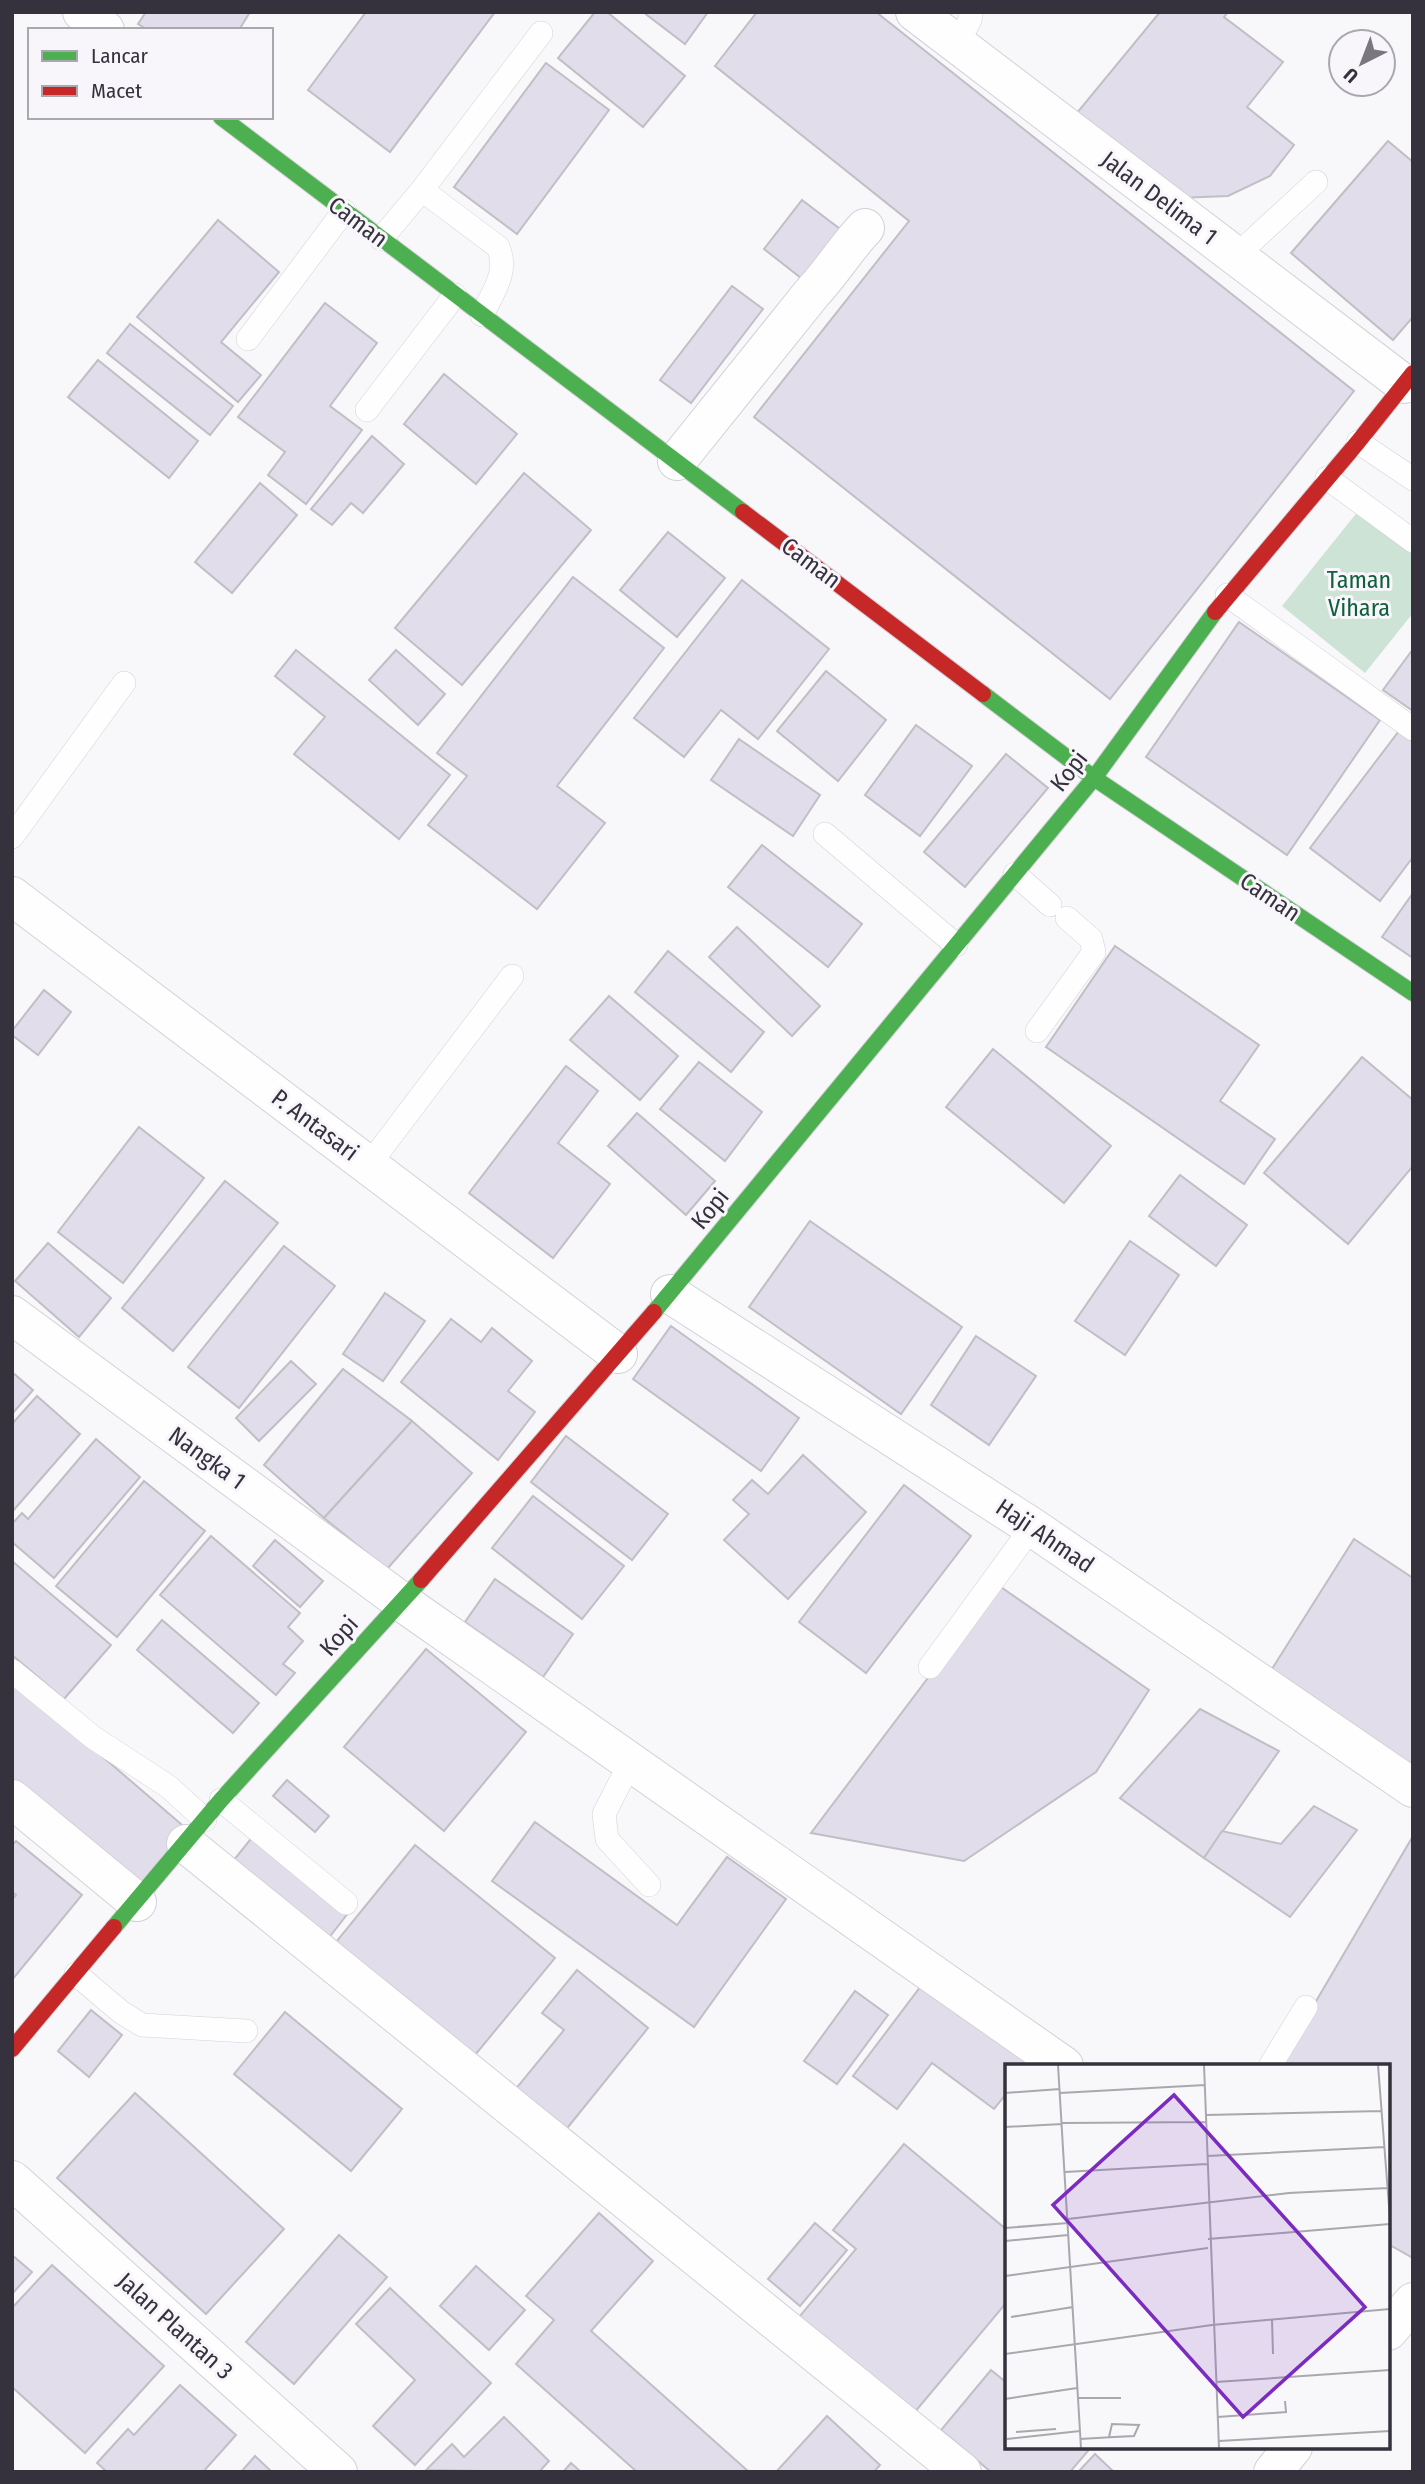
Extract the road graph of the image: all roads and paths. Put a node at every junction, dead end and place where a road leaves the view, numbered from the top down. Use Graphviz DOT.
graph roads {
  1 [pos="82,12"];
  2 [pos="915,12"];
  3 [pos="102,28"];
  4 [pos="964,28"];
  5 [pos="541,33"];
  6 [pos="224,119"];
  7 [pos="1316,182"];
  8 [pos="422,190"];
  9 [pos="344,211"];
  10 [pos="865,228"];
  11 [pos="381,239"];
  12 [pos="1236,256"];
  13 [pos="455,295"];
  14 [pos="482,315"];
  15 [pos="248,339"];
  16 [pos="1408,378"];
  17 [pos="367,410"];
  18 [pos="1358,442"];
  19 [pos="677,461"];
  20 [pos="1327,478"];
  21 [pos="1413,479"];
  22 [pos="1413,541"];
  23 [pos="1227,595"];
  24 [pos="124,683"];
  25 [pos="1413,729"];
  26 [pos="1094,778"];
  27 [pos="825,834"];
  28 [pos="12,837"];
  29 [pos="1015,874"];
  30 [pos="12,896"];
  31 [pos="956,945"];
  32 [pos="512,976"];
  33 [pos="1413,993"];
  34 [pos="1037,1031"];
  35 [pos="368,1166"];
  36 [pos="670,1294"];
  37 [pos="12,1315"];
  38 [pos="618,1354"];
  39 [pos="1032,1527"];
  40 [pos="402,1602"];
  41 [pos="930,1667"];
  42 [pos="12,1671"];
  43 [pos="631,1761"];
  44 [pos="1413,1788"];
  45 [pos="12,1799"];
  46 [pos="221,1800"];
  47 [pos="195,1832"];
  48 [pos="649,1885"];
  49 [pos="137,1902"];
  50 [pos="346,1903"];
  51 [pos="76,1974"];
  52 [pos="1307,2007"];
  53 [pos="246,2031"];
  54 [pos="12,2049"];
  55 [pos="1061,2064"];
  56 [pos="1270,2064"];
  57 [pos="12,2180"];
  58 [pos="1291,2449"];
  59 [pos="338,2472"];
  60 [pos="962,2472"];
  61 [pos="1273,2472"];
  1 -- 3 [label="street"];
  2 -- 4 [label="street, Jalan Delima 1"];
  4 -- 12 [label="street, Jalan Delima 1"];
  5 -- 8 [label="lane"];
  6 -- 9 [label="street, Caman"];
  7 -- 12 [label="lane"];
  8 -- 11 [label="lane"];
  8 -- 14 [label="lane"];
  9 -- 11 [label="street, Caman"];
  9 -- 15 [label="lane"];
  10 -- 19 [label="street"];
  11 -- 13 [label="street, Caman"];
  12 -- 16 [label="street, Jalan Delima 1"];
  13 -- 14 [label="street, Caman"];
  13 -- 17 [label="lane"];
  14 -- 19 [label="street, Caman"];
  16 -- 18 [label="street, Kopi"];
  18 -- 20 [label="street, Kopi"];
  18 -- 21 [label="lane"];
  19 -- 26 [label="street, Caman"];
  20 -- 22 [label="lane"];
  20 -- 23 [label="street, Kopi"];
  23 -- 25 [label="lane"];
  23 -- 26 [label="street, Kopi"];
  24 -- 28 [label="lane"];
  26 -- 29 [label="street, Kopi"];
  26 -- 33 [label="street, Caman"];
  27 -- 31 [label="lane"];
  29 -- 31 [label="street, Kopi"];
  29 -- 34 [label="lane"];
  30 -- 35 [label="street, P. Antasari"];
  31 -- 36 [label="street, Kopi"];
  32 -- 35 [label="lane"];
  35 -- 38 [label="street, P. Antasari"];
  36 -- 38 [label="street, Kopi"];
  36 -- 39 [label="street, Haji Ahmad"];
  37 -- 40 [label="street, Nangka 1"];
  38 -- 40 [label="street, Kopi"];
  39 -- 41 [label="lane"];
  39 -- 44 [label="street, Haji Ahmad"];
  40 -- 43 [label="street, Nangka 1"];
  40 -- 46 [label="street, Kopi"];
  42 -- 47 [label="lane"];
  43 -- 48 [label="lane"];
  43 -- 55 [label="street, Nangka 1"];
  45 -- 49 [label="street"];
  46 -- 47 [label="street, Kopi"];
  46 -- 50 [label="lane"];
  47 -- 49 [label="street, Kopi"];
  47 -- 60 [label="street"];
  49 -- 51 [label="street, Kopi"];
  51 -- 53 [label="lane"];
  51 -- 54 [label="street, Kopi"];
  52 -- 56 [label="lane"];
  57 -- 59 [label="street, Jalan Plantan 3"];
  58 -- 61 [label="street"];
}
